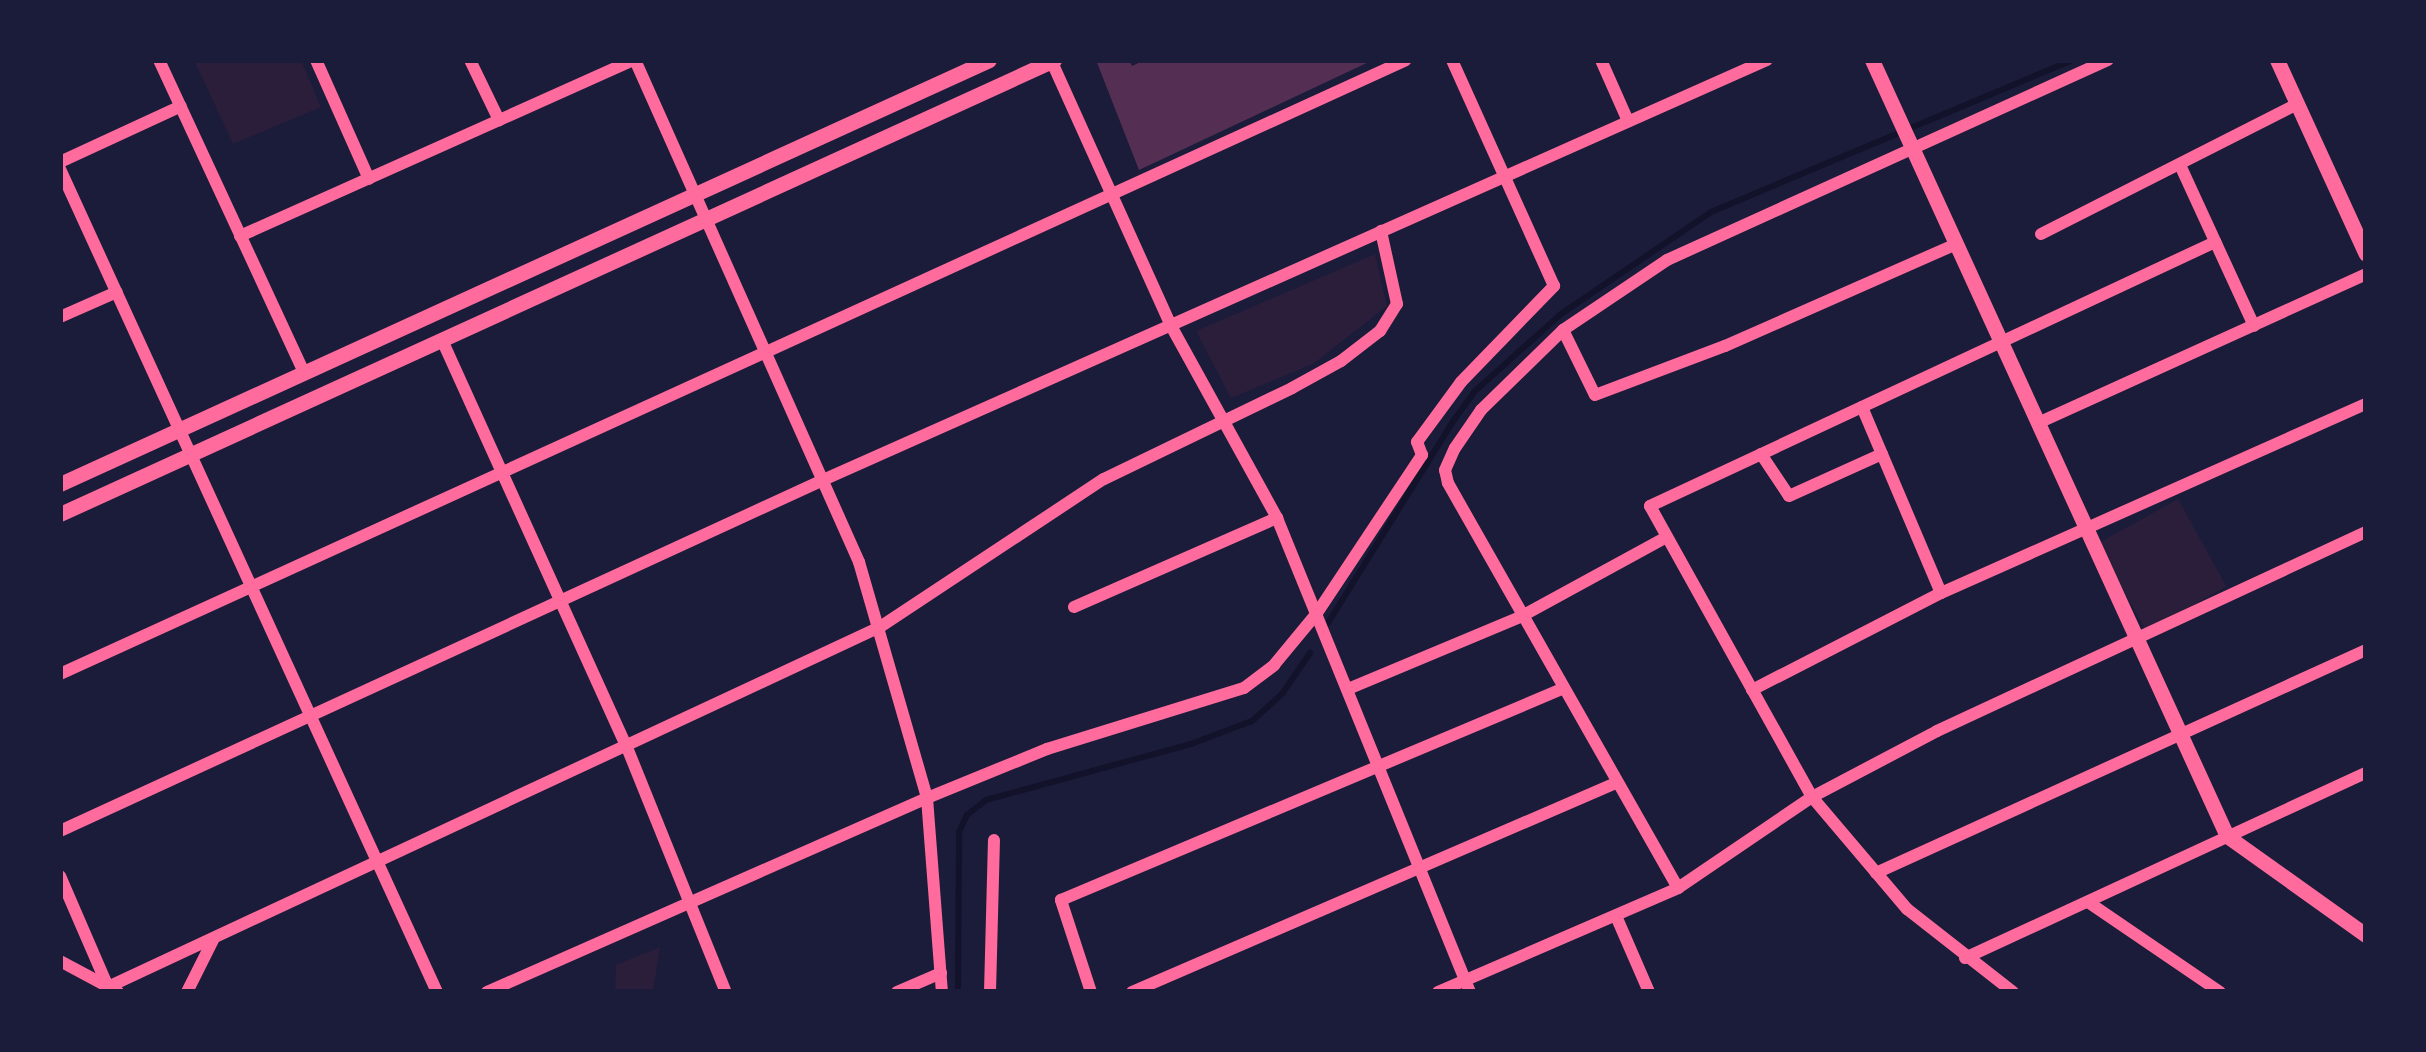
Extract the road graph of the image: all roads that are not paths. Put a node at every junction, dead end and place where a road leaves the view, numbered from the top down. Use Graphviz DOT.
graph roads {
  1 [pos="159,60"];
  2 [pos="316,60"];
  3 [pos="470,60"];
  4 [pos="634,60"];
  5 [pos="988,60"];
  6 [pos="1052,60"];
  7 [pos="1406,60"];
  8 [pos="1452,60"];
  9 [pos="1600,60"];
  10 [pos="1726,60"];
  11 [pos="1767,60"];
  12 [pos="1872,60"];
  13 [pos="2108,60"];
  14 [pos="2276,60"];
  15 [pos="1733,75"];
  16 [pos="2297,104"];
  17 [pos="181,106"];
  18 [pos="499,121"];
  19 [pos="1628,121"];
  20 [pos="1910,144"];
  21 [pos="60,165"];
  22 [pos="2180,165"];
  23 [pos="1506,175"];
  24 [pos="369,178"];
  25 [pos="696,195"];
  26 [pos="1112,195"];
  27 [pos="706,219"];
  28 [pos="1381,231"];
  29 [pos="2041,234"];
  30 [pos="241,236"];
  31 [pos="2215,242"];
  32 [pos="1956,244"];
  33 [pos="2366,254"];
  34 [pos="2366,274"];
  35 [pos="117,292"];
  36 [pos="60,317"];
  37 [pos="1170,324"];
  38 [pos="2254,326"];
  39 [pos="1563,330"];
  40 [pos="442,340"];
  41 [pos="2001,342"];
  42 [pos="766,352"];
  43 [pos="304,373"];
  44 [pos="2366,404"];
  45 [pos="1862,407"];
  46 [pos="1224,421"];
  47 [pos="2038,423"];
  48 [pos="179,430"];
  49 [pos="190,453"];
  50 [pos="1761,454"];
  51 [pos="1882,454"];
  52 [pos="501,470"];
  53 [pos="823,480"];
  54 [pos="60,484"];
  55 [pos="60,514"];
  56 [pos="1277,518"];
  57 [pos="2086,526"];
  58 [pos="2366,532"];
  59 [pos="1667,537"];
  60 [pos="251,586"];
  61 [pos="1941,592"];
  62 [pos="559,600"];
  63 [pos="1073,607"];
  64 [pos="1520,616"];
  65 [pos="1319,619"];
  66 [pos="880,627"];
  67 [pos="2137,638"];
  68 [pos="2366,650"];
  69 [pos="60,674"];
  70 [pos="1562,688"];
  71 [pos="1348,689"];
  72 [pos="1753,690"];
  73 [pos="310,714"];
  74 [pos="2182,736"];
  75 [pos="626,746"];
  76 [pos="1378,765"];
  77 [pos="2366,773"];
  78 [pos="1616,783"];
  79 [pos="1812,797"];
  80 [pos="927,798"];
  81 [pos="60,831"];
  82 [pos="2228,836"];
  83 [pos="994,840"];
  84 [pos="377,861"];
  85 [pos="1420,867"];
  86 [pos="1876,873"];
  87 [pos="60,876"];
  88 [pos="1678,888"];
  89 [pos="2088,902"];
  90 [pos="690,904"];
  91 [pos="1616,916"];
  92 [pos="2366,935"];
  93 [pos="214,937"];
  94 [pos="1965,958"];
  95 [pos="60,961"];
  96 [pos="941,974"];
  97 [pos="1467,986"];
  98 [pos="113,989"];
  99 [pos="187,992"];
  100 [pos="436,992"];
  101 [pos="487,992"];
  102 [pos="726,992"];
  103 [pos="897,992"];
  104 [pos="942,992"];
  105 [pos="990,992"];
  106 [pos="1090,992"];
  107 [pos="1132,992"];
  108 [pos="1438,992"];
  109 [pos="1649,992"];
  110 [pos="2013,992"];
  111 [pos="2220,992"];
  1 -- 17 [label="street"];
  2 -- 24 [label="street"];
  3 -- 18 [label="street"];
  4 -- 18 [label="street"];
  4 -- 25 [label="street"];
  5 -- 25 [label="street"];
  6 -- 26 [label="street"];
  6 -- 27 [label="street"];
  7 -- 26 [label="street"];
  8 -- 23 [label="street"];
  9 -- 19 [label="street"];
  10 -- 15 [label="street"];
  11 -- 15 [label="street"];
  12 -- 20 [label="street"];
  13 -- 20 [label="street"];
  14 -- 16 [label="street"];
  15 -- 19 [label="street"];
  16 -- 22 [label="street"];
  16 -- 33 [label="street"];
  17 -- 21 [label="street"];
  17 -- 30 [label="street"];
  18 -- 24 [label="street"];
  19 -- 23 [label="street"];
  20 -- 32 [label="street"];
  20 -- 39 [label="street"];
  21 -- 35 [label="street"];
  22 -- 29 [label="street"];
  22 -- 31 [label="street"];
  23 -- 28 [label="street"];
  23 -- 65 [label="street"];
  24 -- 30 [label="street"];
  25 -- 27 [label="street"];
  25 -- 43 [label="street"];
  26 -- 37 [label="street"];
  26 -- 42 [label="street"];
  27 -- 40 [label="street"];
  27 -- 42 [label="street"];
  28 -- 37 [label="street"];
  28 -- 46 [label="street"];
  30 -- 43 [label="street"];
  31 -- 38 [label="street"];
  31 -- 41 [label="street"];
  32 -- 39 [label="street"];
  32 -- 41 [label="street"];
  34 -- 38 [label="street"];
  35 -- 36 [label="street"];
  35 -- 48 [label="street"];
  37 -- 46 [label="street"];
  37 -- 53 [label="street"];
  38 -- 47 [label="street"];
  39 -- 64 [label="street"];
  40 -- 49 [label="street"];
  40 -- 52 [label="street"];
  41 -- 45 [label="street"];
  41 -- 47 [label="street"];
  42 -- 52 [label="street"];
  42 -- 53 [label="street"];
  43 -- 48 [label="street"];
  44 -- 57 [label="street"];
  45 -- 50 [label="street"];
  45 -- 51 [label="street"];
  46 -- 56 [label="street"];
  46 -- 66 [label="street"];
  47 -- 57 [label="street"];
  48 -- 49 [label="street"];
  48 -- 54 [label="street"];
  49 -- 55 [label="street"];
  49 -- 60 [label="street"];
  50 -- 51 [label="street"];
  50 -- 59 [label="street"];
  51 -- 61 [label="street"];
  52 -- 60 [label="street"];
  52 -- 62 [label="street"];
  53 -- 62 [label="street"];
  53 -- 66 [label="street"];
  56 -- 63 [label="street"];
  56 -- 65 [label="street"];
  57 -- 61 [label="street"];
  57 -- 67 [label="street"];
  58 -- 67 [label="street"];
  59 -- 64 [label="street"];
  59 -- 72 [label="street"];
  60 -- 69 [label="street"];
  60 -- 73 [label="street"];
  61 -- 72 [label="street"];
  62 -- 73 [label="street"];
  62 -- 75 [label="street"];
  64 -- 70 [label="street"];
  64 -- 71 [label="street"];
  65 -- 71 [label="street"];
  65 -- 80 [label="street"];
  66 -- 75 [label="street"];
  66 -- 80 [label="street"];
  67 -- 74 [label="street"];
  67 -- 79 [label="street"];
  68 -- 74 [label="street"];
  70 -- 76 [label="street"];
  70 -- 78 [label="street"];
  71 -- 76 [label="street"];
  72 -- 79 [label="street"];
  73 -- 81 [label="street"];
  73 -- 84 [label="street"];
  74 -- 82 [label="street"];
  74 -- 86 [label="street"];
  75 -- 84 [label="street"];
  75 -- 90 [label="street"];
  76 -- 85 [label="street"];
  76 -- 106 [label="street"];
  77 -- 82 [label="street"];
  78 -- 85 [label="street"];
  78 -- 88 [label="street"];
  79 -- 86 [label="street"];
  79 -- 88 [label="street"];
  80 -- 90 [label="street"];
  80 -- 96 [label="street"];
  82 -- 89 [label="street"];
  82 -- 92 [label="street"];
  83 -- 105 [label="street"];
  84 -- 93 [label="street"];
  84 -- 100 [label="street"];
  85 -- 97 [label="street"];
  85 -- 107 [label="street"];
  86 -- 94 [label="street"];
  87 -- 98 [label="street"];
  88 -- 91 [label="street"];
  89 -- 94 [label="street"];
  89 -- 111 [label="street"];
  90 -- 101 [label="street"];
  90 -- 102 [label="street"];
  91 -- 97 [label="street"];
  91 -- 109 [label="street"];
  93 -- 98 [label="street"];
  93 -- 99 [label="street"];
  94 -- 110 [label="street"];
  95 -- 98 [label="street"];
  96 -- 103 [label="street"];
  96 -- 104 [label="street"];
  97 -- 108 [label="street"];
}
